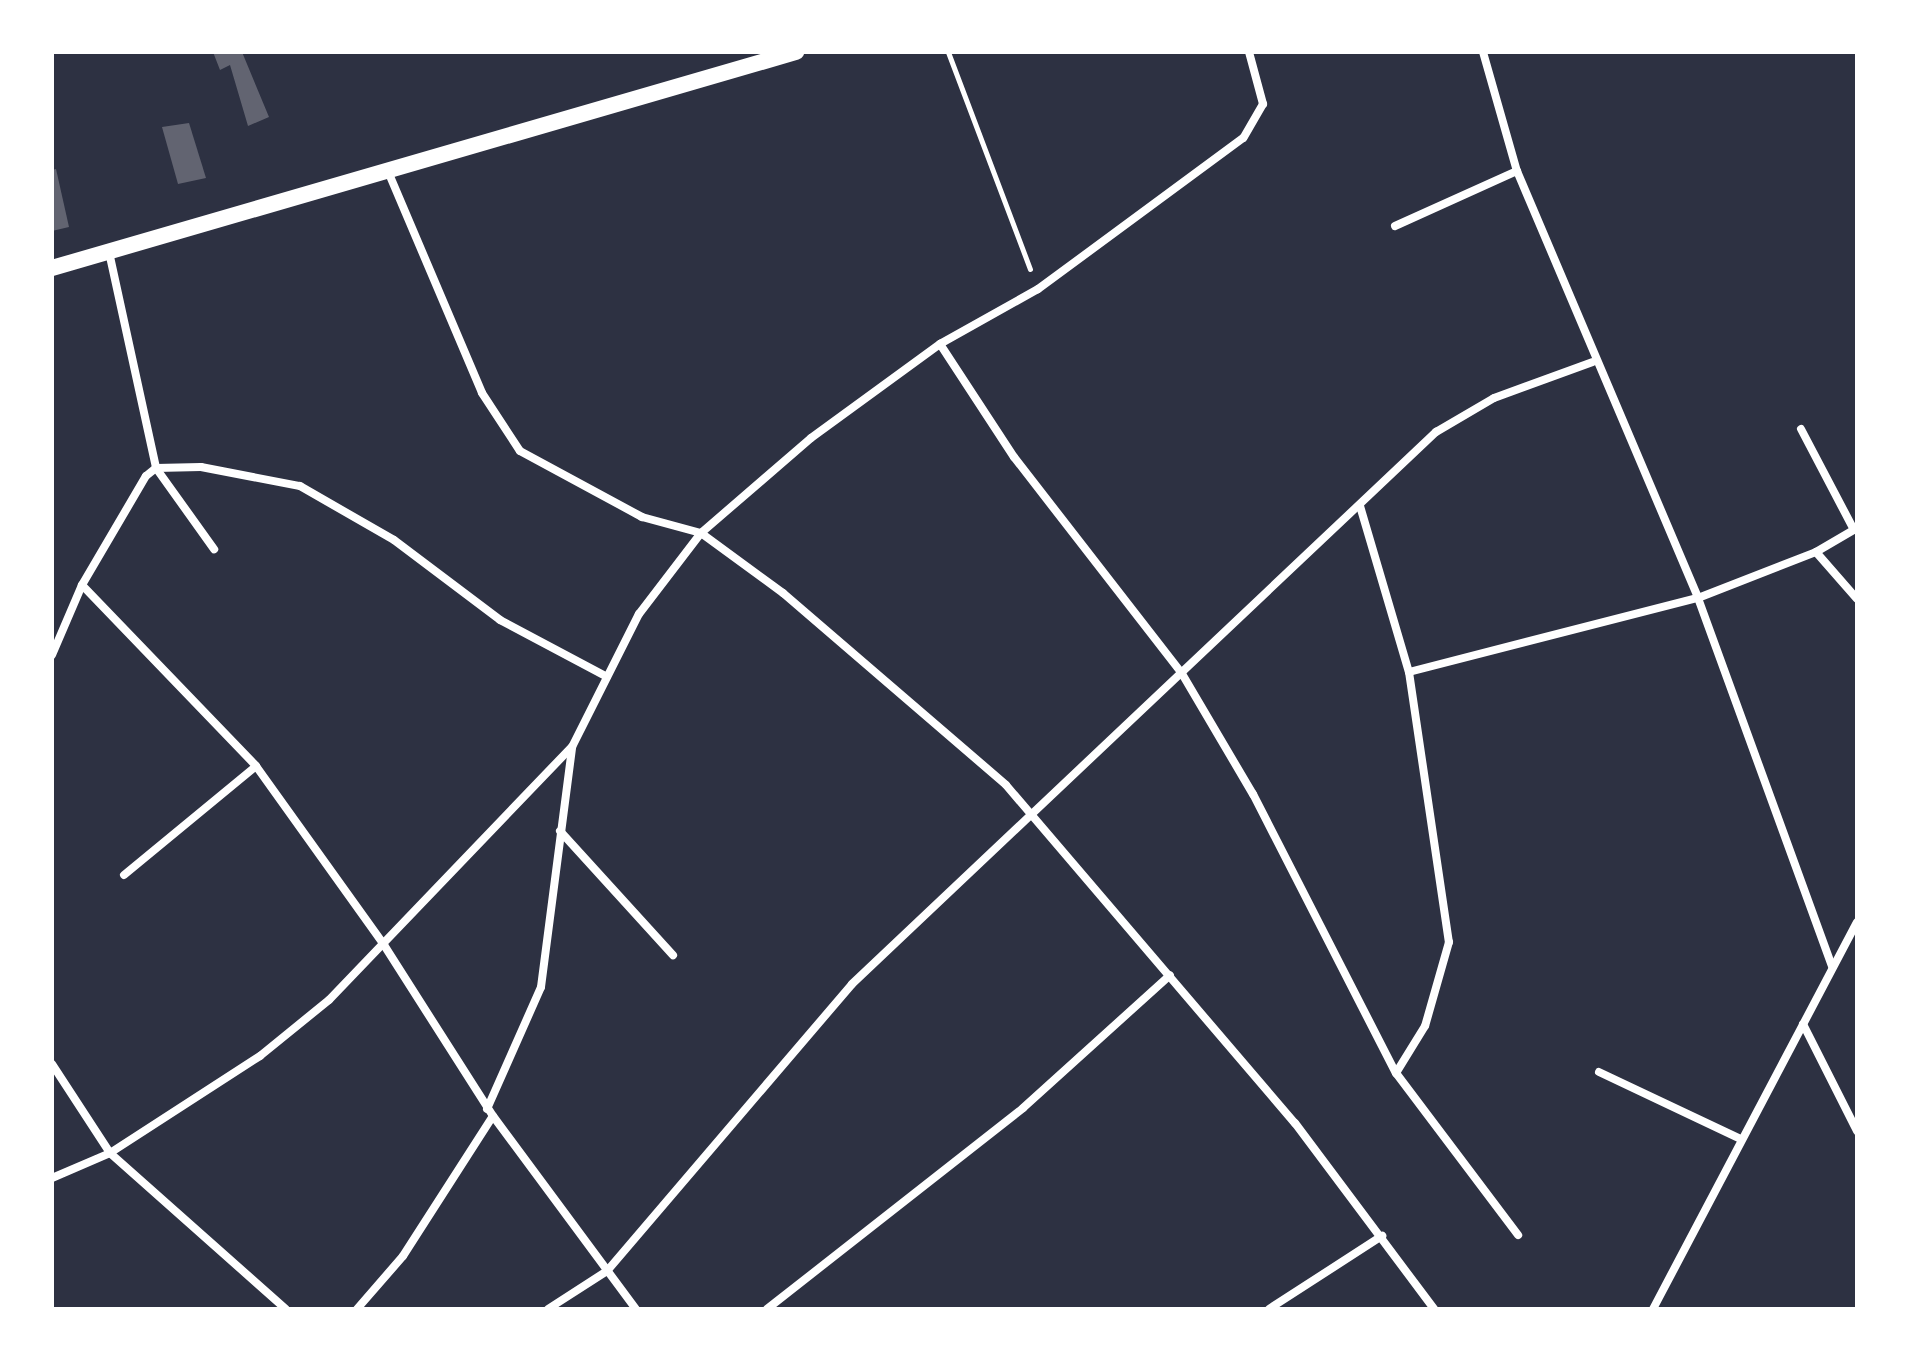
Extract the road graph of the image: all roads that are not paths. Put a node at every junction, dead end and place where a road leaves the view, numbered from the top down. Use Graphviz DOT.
graph roads {
  1 [pos="796,52"];
  2 [pos="1249,52"];
  3 [pos="1483,52"];
  4 [pos="761,56"];
  5 [pos="387,168"];
  6 [pos="1517,171"];
  7 [pos="1395,226"];
  8 [pos="109,251"];
  9 [pos="52,268"];
  10 [pos="940,344"];
  11 [pos="1593,362"];
  12 [pos="1801,429"];
  13 [pos="156,468"];
  14 [pos="1360,506"];
  15 [pos="1856,529"];
  16 [pos="701,533"];
  17 [pos="214,549"];
  18 [pos="1816,552"];
  19 [pos="82,585"];
  20 [pos="1698,598"];
  21 [pos="1857,599"];
  22 [pos="52,655"];
  23 [pos="1181,672"];
  24 [pos="1409,672"];
  25 [pos="607,677"];
  26 [pos="572,747"];
  27 [pos="256,766"];
  28 [pos="1037,815"];
  29 [pos="560,831"];
  30 [pos="124,875"];
  31 [pos="1857,922"];
  32 [pos="384,945"];
  33 [pos="673,955"];
  34 [pos="1832,967"];
  35 [pos="1170,975"];
  36 [pos="1803,1024"];
  37 [pos="52,1064"];
  38 [pos="1599,1072"];
  39 [pos="1396,1073"];
  40 [pos="490,1112"];
  41 [pos="1857,1131"];
  42 [pos="1741,1139"];
  43 [pos="110,1153"];
  44 [pos="52,1178"];
  45 [pos="1518,1235"];
  46 [pos="1382,1236"];
  47 [pos="607,1271"];
  48 [pos="286,1309"];
  49 [pos="357,1309"];
  50 [pos="548,1309"];
  51 [pos="636,1309"];
  52 [pos="767,1309"];
  53 [pos="1269,1309"];
  54 [pos="1434,1309"];
  55 [pos="1653,1309"];
  1 -- 4 [label="main road"];
  2 -- 10 [label="street"];
  3 -- 6 [label="street"];
  4 -- 5 [label="main road"];
  5 -- 8 [label="main road"];
  5 -- 16 [label="street"];
  6 -- 7 [label="street"];
  6 -- 11 [label="street"];
  8 -- 9 [label="main road"];
  8 -- 13 [label="street"];
  10 -- 16 [label="street"];
  10 -- 23 [label="street"];
  11 -- 14 [label="street"];
  11 -- 20 [label="street"];
  12 -- 15 [label="street"];
  13 -- 17 [label="street"];
  13 -- 19 [label="street"];
  13 -- 25 [label="street"];
  14 -- 23 [label="street"];
  14 -- 24 [label="street"];
  15 -- 18 [label="street"];
  16 -- 25 [label="street"];
  16 -- 28 [label="street"];
  18 -- 20 [label="street"];
  18 -- 21 [label="street"];
  19 -- 22 [label="street"];
  19 -- 27 [label="street"];
  20 -- 24 [label="street"];
  20 -- 34 [label="street"];
  23 -- 28 [label="street"];
  23 -- 39 [label="street"];
  24 -- 39 [label="street"];
  25 -- 26 [label="street"];
  26 -- 29 [label="street"];
  26 -- 32 [label="street"];
  27 -- 30 [label="street"];
  27 -- 32 [label="street"];
  28 -- 35 [label="street"];
  28 -- 47 [label="street"];
  29 -- 33 [label="street"];
  29 -- 40 [label="street"];
  31 -- 34 [label="street"];
  32 -- 40 [label="street"];
  32 -- 43 [label="street"];
  34 -- 36 [label="street"];
  35 -- 46 [label="street"];
  35 -- 52 [label="street"];
  36 -- 41 [label="street"];
  36 -- 42 [label="street"];
  37 -- 43 [label="street"];
  38 -- 42 [label="street"];
  39 -- 45 [label="street"];
  40 -- 47 [label="street"];
  40 -- 49 [label="street"];
  42 -- 55 [label="street"];
  43 -- 44 [label="street"];
  43 -- 48 [label="street"];
  46 -- 53 [label="street"];
  46 -- 54 [label="street"];
  47 -- 50 [label="street"];
  47 -- 51 [label="street"];
}
